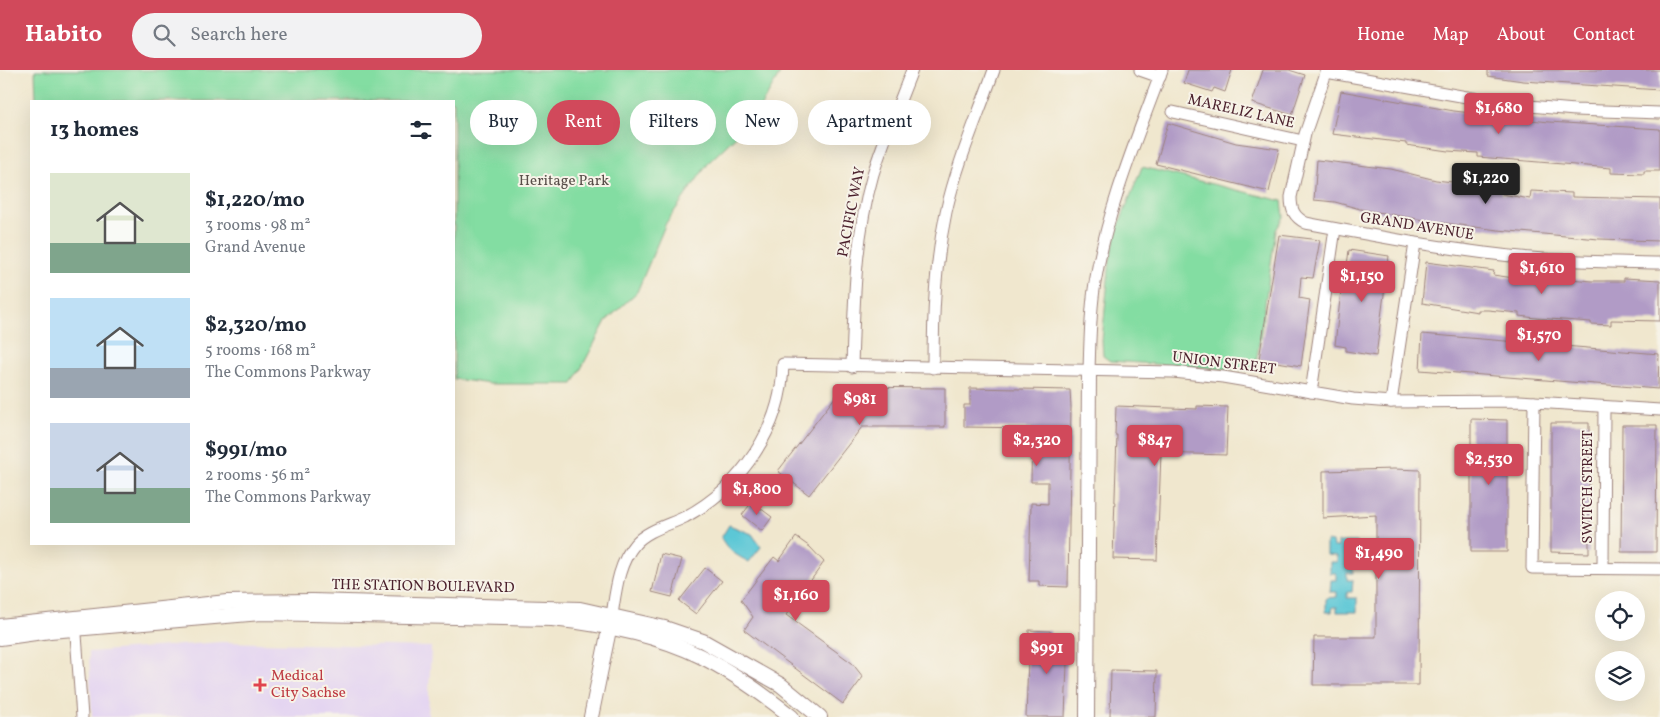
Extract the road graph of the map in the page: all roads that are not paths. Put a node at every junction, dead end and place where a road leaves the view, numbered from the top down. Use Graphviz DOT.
graph roads {
  1 [pos="912,70"];
  2 [pos="994,70"];
  3 [pos="1140,70"];
  4 [pos="1326,71"];
  5 [pos="1161,73"];
  6 [pos="1173,112"];
  7 [pos="1660,113"];
  8 [pos="1304,141"];
  9 [pos="1336,228"];
  10 [pos="1415,243"];
  11 [pos="1660,263"];
  12 [pos="852,367"];
  13 [pos="934,368"];
  14 [pos="1089,370"];
  15 [pos="1311,392"];
  16 [pos="1391,402"];
  17 [pos="1534,402"];
  18 [pos="1604,407"];
  19 [pos="1660,410"];
  20 [pos="1603,568"];
  21 [pos="1660,569"];
  22 [pos="611,622"];
  23 [pos="75,623"];
  24 [pos="0,626"];
  25 [pos="0,638"];
  26 [pos="82,717"];
  27 [pos="591,717"];
  28 [pos="792,717"];
  29 [pos="820,717"];
  30 [pos="1087,717"];
  1 -- 12 [label="street, PACIFIC WAY"];
  2 -- 13 [label="street"];
  3 -- 5 [label="street"];
  4 -- 7 [label="street"];
  4 -- 8 [label="street"];
  5 -- 14 [label="street"];
  6 -- 8 [label="street, MARELIZ LANE"];
  8 -- 9 [label="street, GRAND AVENUE"];
  9 -- 10 [label="street, GRAND AVENUE"];
  9 -- 15 [label="street"];
  10 -- 11 [label="street, GRAND AVENUE"];
  10 -- 16 [label="street"];
  12 -- 13 [label="street, UNION STREET"];
  12 -- 22 [label="street, UNION STREET"];
  13 -- 14 [label="street, UNION STREET"];
  14 -- 15 [label="street, UNION STREET"];
  14 -- 30 [label="street"];
  15 -- 16 [label="street, UNION STREET"];
  16 -- 17 [label="street, UNION STREET"];
  17 -- 18 [label="street, UNION STREET"];
  17 -- 20 [label="street"];
  18 -- 19 [label="street, UNION STREET"];
  18 -- 20 [label="street, SWITCH STREET"];
  20 -- 21 [label="street"];
  22 -- 23 [label="street, THE STATION BOULEVARD"];
  22 -- 27 [label="street"];
  22 -- 28 [label="street, THE STATION BOULEVARD"];
  22 -- 29 [label="street, THE STATION BOULEVARD"];
  23 -- 24 [label="street, THE STATION BOULEVARD"];
  23 -- 25 [label="street, THE STATION BOULEVARD"];
  23 -- 26 [label="street"];
}
